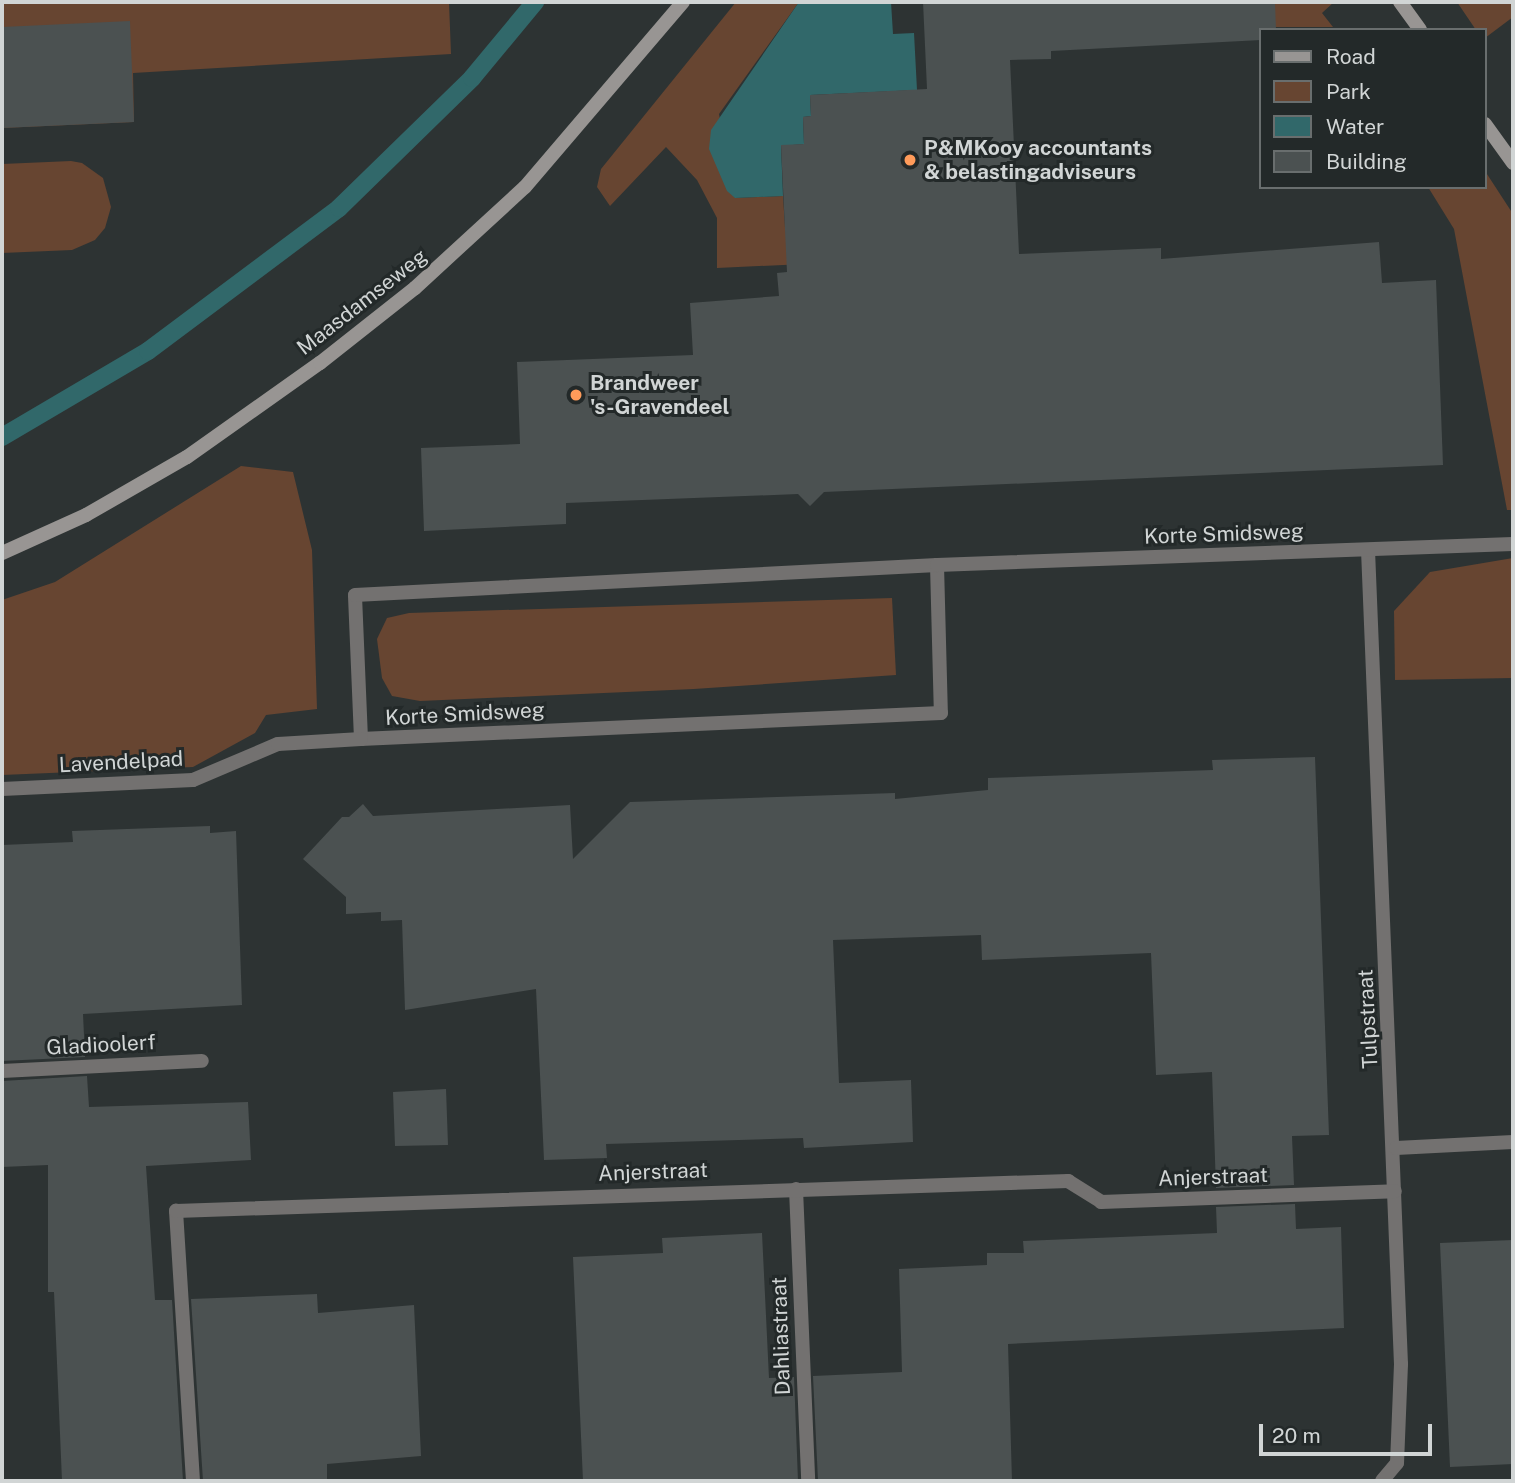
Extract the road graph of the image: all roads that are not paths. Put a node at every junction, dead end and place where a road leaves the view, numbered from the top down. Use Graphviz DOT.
graph roads {
  1 [pos="684,2"];
  2 [pos="1399,2"];
  3 [pos="1418,28"];
  4 [pos="1487,127"];
  5 [pos="1513,163"];
  6 [pos="1513,544"];
  7 [pos="1368,550"];
  8 [pos="2,553"];
  9 [pos="937,565"];
  10 [pos="361,739"];
  11 [pos="2,789"];
  12 [pos="202,1061"];
  13 [pos="2,1071"];
  14 [pos="1513,1142"];
  15 [pos="1396,1148"];
  16 [pos="796,1189"];
  17 [pos="1395,1191"];
  18 [pos="193,1481"];
  19 [pos="808,1481"];
  20 [pos="1382,1481"];
  1 -- 8 [label="street, Maasdamseweg"];
  2 -- 3 [label="street"];
  4 -- 5 [label="street"];
  6 -- 7 [label="street, Korte Smidsweg"];
  7 -- 9 [label="street, Korte Smidsweg"];
  7 -- 15 [label="street, Tulpstraat"];
  9 -- 10 [label="street, Korte Smidsweg"];
  9 -- 10 [label="street, Korte Smidsweg"];
  10 -- 11 [label="street, Lavendelpad"];
  12 -- 13 [label="street, Gladioolerf"];
  14 -- 15 [label="street"];
  15 -- 17 [label="street, Tulpstraat"];
  16 -- 17 [label="street, Anjerstraat"];
  16 -- 18 [label="street, Anjerstraat"];
  16 -- 19 [label="street, Dahliastraat"];
  17 -- 20 [label="street, Tulpstraat"];
}
